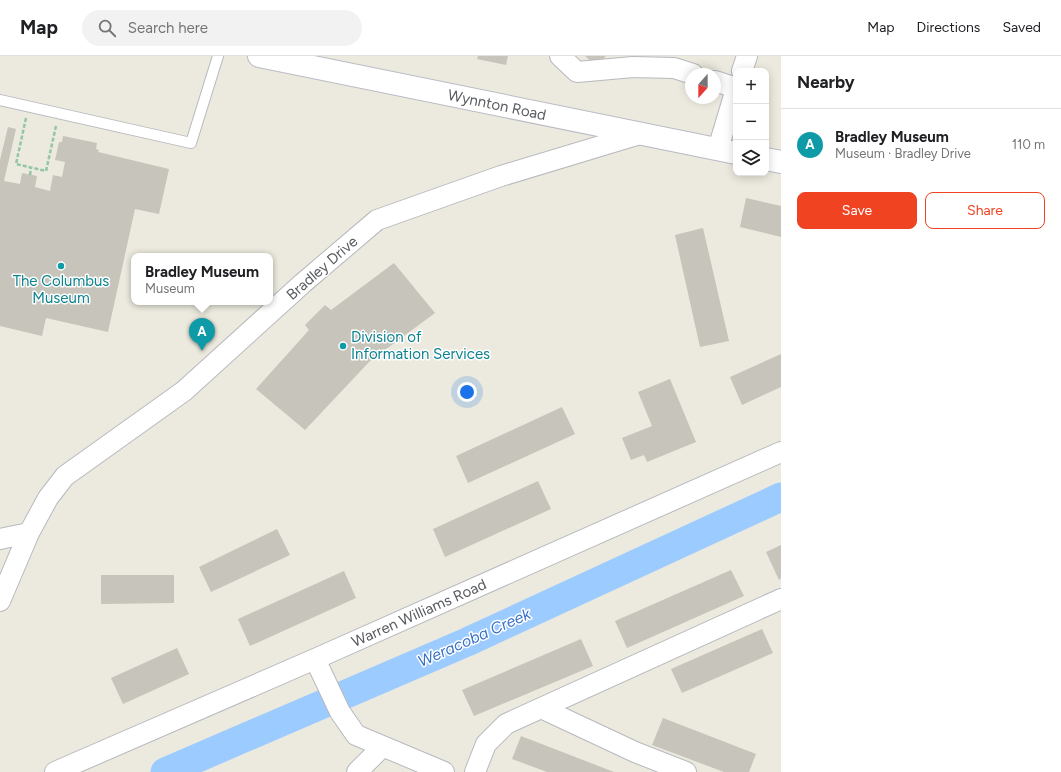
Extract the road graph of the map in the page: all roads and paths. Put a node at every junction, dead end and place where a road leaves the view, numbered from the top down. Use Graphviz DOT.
graph roads {
  1 [pos="218,56"];
  2 [pos="259,56"];
  3 [pos="560,56"];
  4 [pos="747,56"];
  5 [pos="743,68"];
  6 [pos="685,71"];
  7 [pos="721,83"];
  8 [pos="733,88"];
  9 [pos="0,100"];
  10 [pos="734,104"];
  11 [pos="29,106"];
  12 [pos="59,112"];
  13 [pos="640,134"];
  14 [pos="727,151"];
  15 [pos="769,160"];
  16 [pos="781,162"];
  17 [pos="31,168"];
  18 [pos="30,175"];
  19 [pos="781,452"];
  20 [pos="29,533"];
  21 [pos="0,539"];
  22 [pos="781,599"];
  23 [pos="0,601"];
  24 [pos="315,659"];
  25 [pos="541,708"];
  26 [pos="382,747"];
  27 [pos="55,772"];
  28 [pos="357,772"];
  29 [pos="444,772"];
  30 [pos="475,772"];
  31 [pos="686,772"];
  1 -- 12 [label="lane"];
  2 -- 13 [label="main road, Wynnton Road"];
  3 -- 6 [label="street"];
  4 -- 5 [label="street"];
  7 -- 8 [label="street"];
  9 -- 11 [label="lane"];
  10 -- 14 [label="street"];
  11 -- 12 [label="lane"];
  11 -- 17 [label="path"];
  12 -- 17 [label="path"];
  13 -- 14 [label="main road, Wynnton Road"];
  13 -- 20 [label="street, Bradley Drive"];
  15 -- 16 [label="main road"];
  17 -- 18 [label="path"];
  19 -- 24 [label="street, Warren Williams Road"];
  20 -- 21 [label="street"];
  20 -- 23 [label="street, Bradley Drive"];
  22 -- 25 [label="street"];
  24 -- 26 [label="street"];
  24 -- 27 [label="street, Warren Williams Road"];
  25 -- 30 [label="street"];
  25 -- 31 [label="street"];
  26 -- 28 [label="street"];
  26 -- 29 [label="street"];
}
